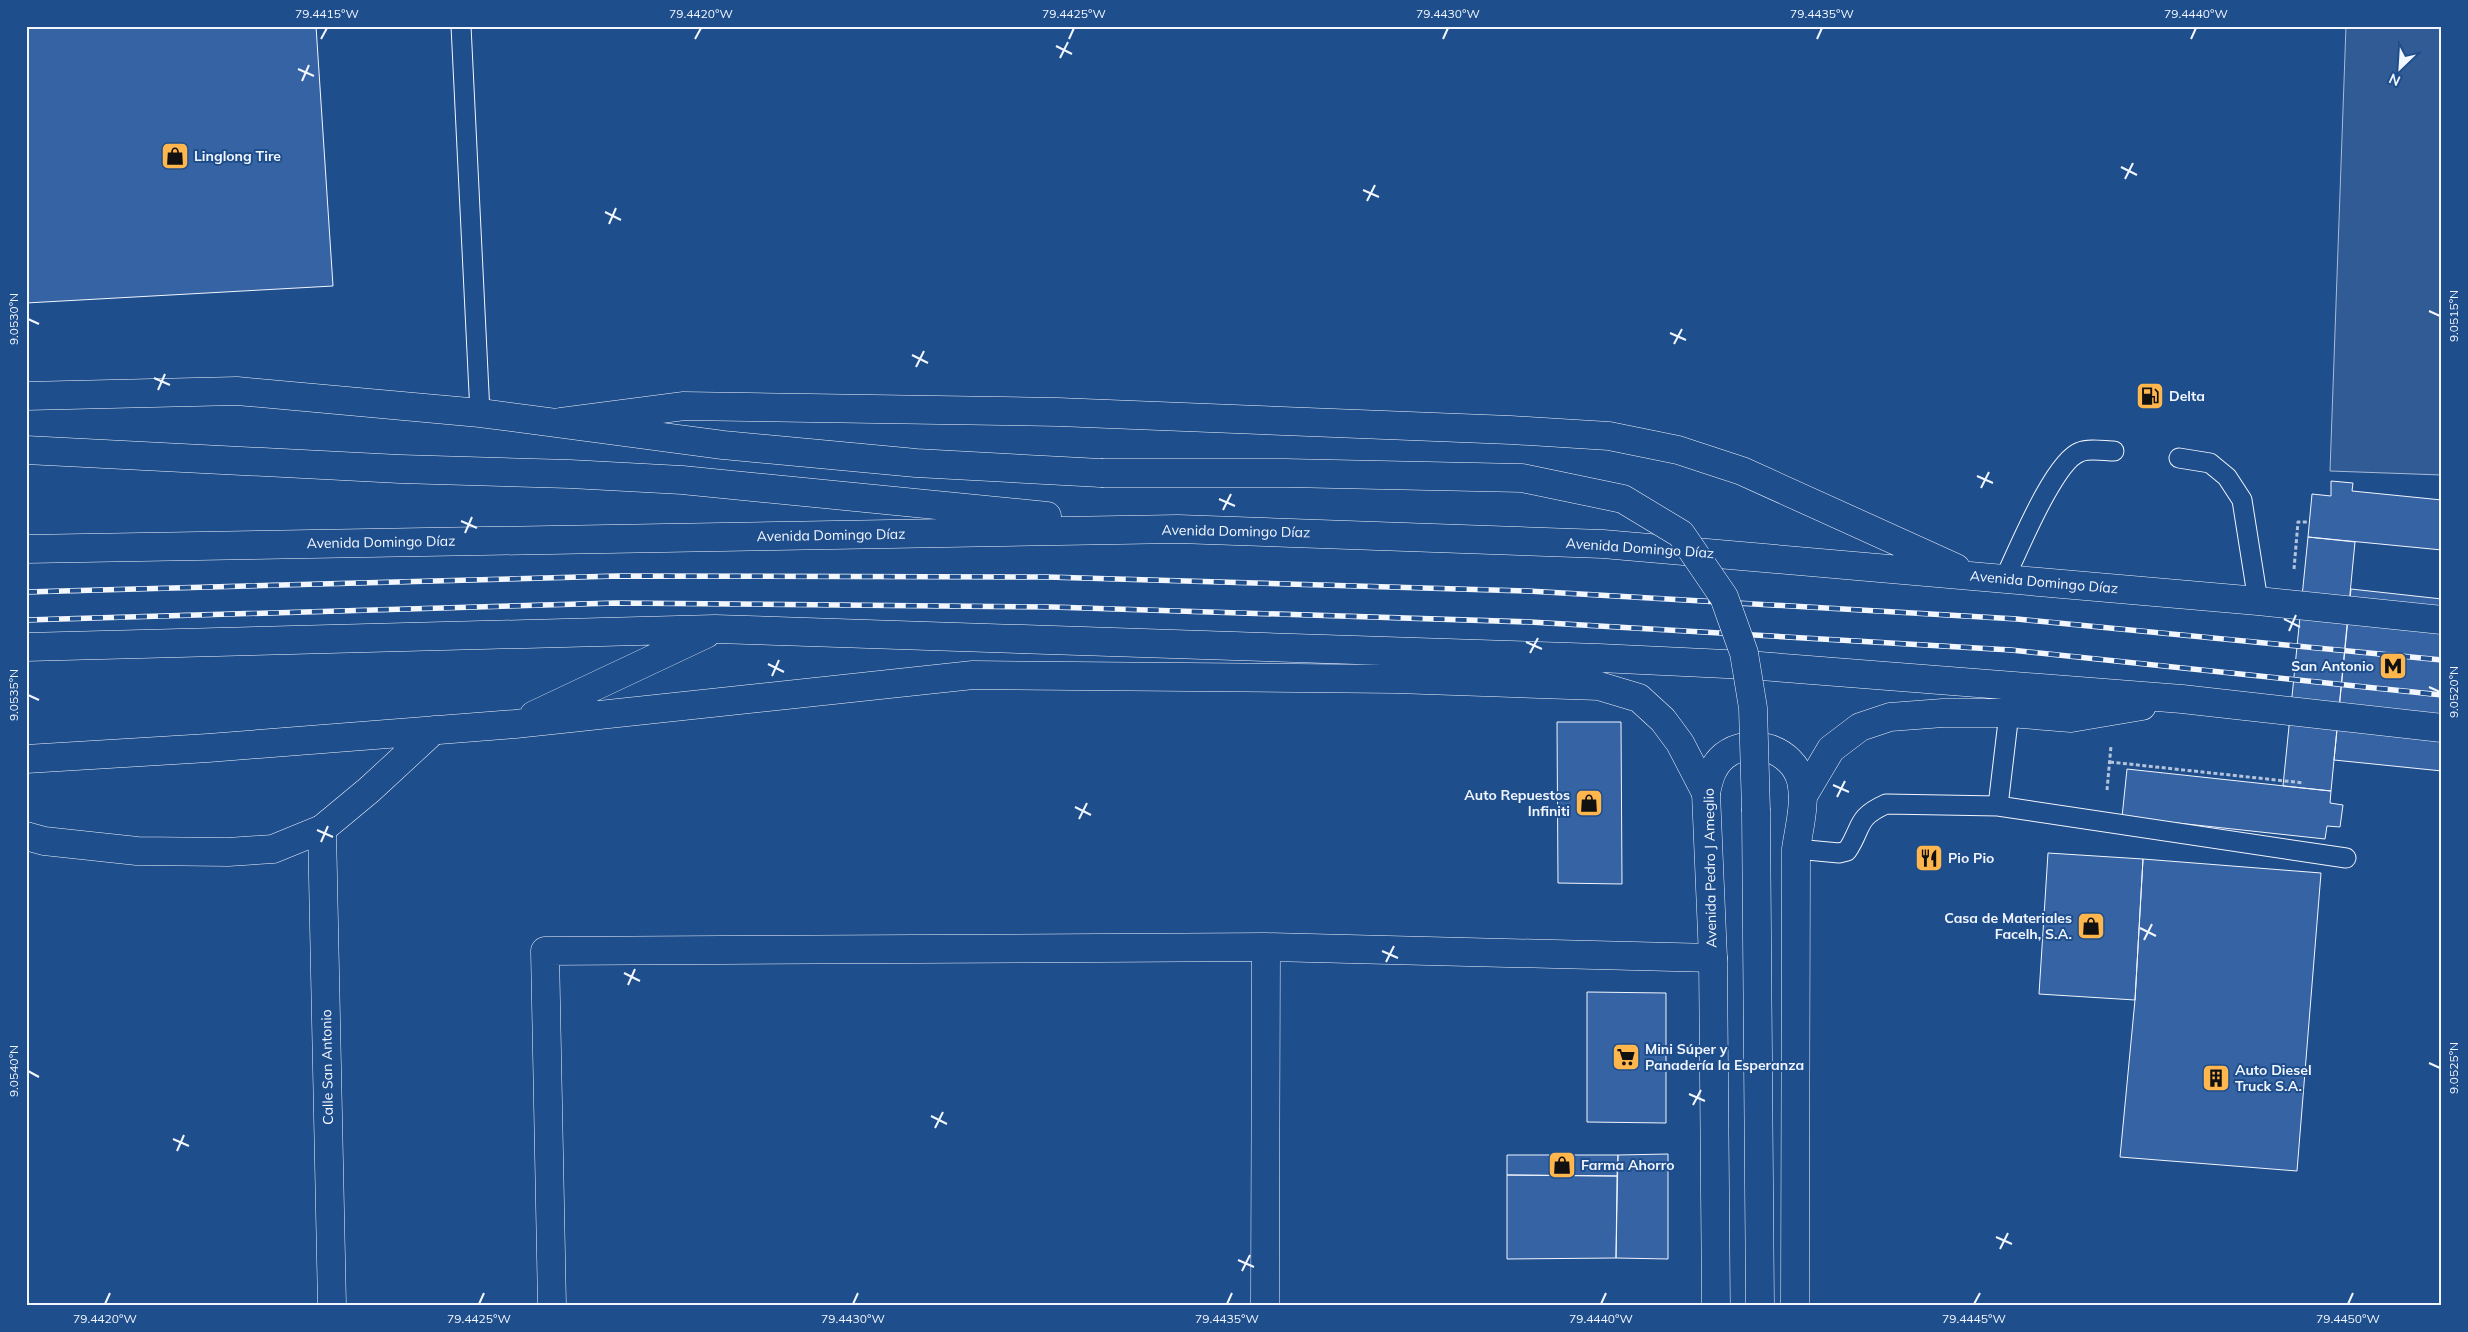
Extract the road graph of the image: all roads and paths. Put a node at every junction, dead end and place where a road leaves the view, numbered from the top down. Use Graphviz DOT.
graph roads {
  1 [pos="461,26"];
  2 [pos="26,396"];
  3 [pos="480,413"];
  4 [pos="561,422"];
  5 [pos="26,450"];
  6 [pos="2114,451"];
  7 [pos="2179,458"];
  8 [pos="2309,522"];
  9 [pos="1178,529"];
  10 [pos="26,549"];
  11 [pos="1976,576"];
  12 [pos="2004,580"];
  13 [pos="2258,601"];
  14 [pos="2290,605"];
  15 [pos="2442,620"];
  16 [pos="715,629"];
  17 [pos="26,647"];
  18 [pos="2182,699"];
  19 [pos="2114,711"];
  20 [pos="2008,713"];
  21 [pos="515,724"];
  22 [pos="2442,728"];
  23 [pos="434,730"];
  24 [pos="26,759"];
  25 [pos="2110,762"];
  26 [pos="2304,783"];
  27 [pos="1706,793"];
  28 [pos="2107,794"];
  29 [pos="1803,796"];
  30 [pos="1998,806"];
  31 [pos="322,829"];
  32 [pos="26,836"];
  33 [pos="1796,849"];
  34 [pos="2346,858"];
  35 [pos="1266,947"];
  36 [pos="1713,958"];
  37 [pos="332,1306"];
  38 [pos="552,1306"];
  39 [pos="1265,1306"];
  40 [pos="1716,1306"];
  41 [pos="1760,1306"];
  42 [pos="1795,1306"];
  1 -- 3 [label="lane"];
  2 -- 3 [label="main road"];
  3 -- 4 [label="main road"];
  4 -- 11 [label="main road"];
  4 -- 41 [label="main road, bridge"];
  5 -- 9 [label="main road"];
  6 -- 12 [label="lane"];
  7 -- 13 [label="lane"];
  8 -- 14 [label="path"];
  9 -- 10 [label="main road, Avenida Domingo Díaz"];
  9 -- 11 [label="main road, Avenida Domingo Díaz"];
  11 -- 12 [label="main road, Avenida Domingo Díaz"];
  12 -- 13 [label="main road, Avenida Domingo Díaz"];
  13 -- 14 [label="main road, Avenida Domingo Díaz"];
  14 -- 15 [label="main road, Avenida Domingo Díaz"];
  16 -- 17 [label="main road"];
  16 -- 18 [label="main road"];
  16 -- 21 [label="main road"];
  18 -- 19 [label="main road"];
  18 -- 22 [label="main road"];
  19 -- 20 [label="main road"];
  19 -- 25 [label="path"];
  20 -- 29 [label="main road"];
  20 -- 30 [label="lane"];
  21 -- 23 [label="main road"];
  21 -- 27 [label="main road"];
  23 -- 24 [label="main road"];
  23 -- 31 [label="main road"];
  25 -- 26 [label="path"];
  25 -- 28 [label="path"];
  27 -- 29 [label="main road, Avenida Pedro J Ameglio"];
  27 -- 36 [label="main road, Avenida Pedro J Ameglio"];
  29 -- 33 [label="main road, Avenida Pedro J Ameglio"];
  30 -- 33 [label="lane"];
  30 -- 34 [label="lane"];
  31 -- 32 [label="main road"];
  31 -- 37 [label="main road, Calle San Antonio"];
  33 -- 42 [label="main road, Avenida Pedro J Ameglio"];
  35 -- 36 [label="main road"];
  35 -- 38 [label="main road"];
  35 -- 39 [label="main road"];
  36 -- 40 [label="main road, Avenida Pedro J Ameglio"];
}
